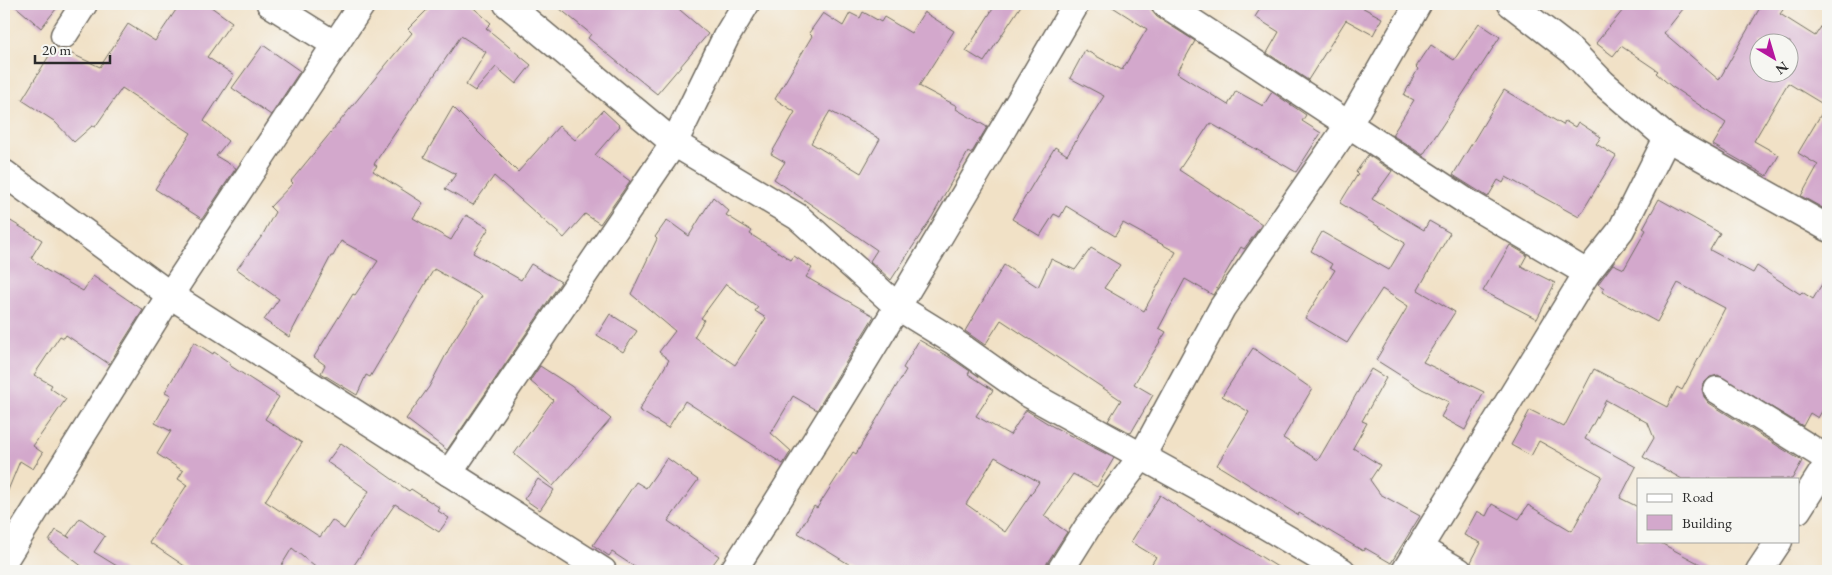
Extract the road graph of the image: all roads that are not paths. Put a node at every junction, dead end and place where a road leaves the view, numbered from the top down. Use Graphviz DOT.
graph roads {
  1 [pos="84,4"];
  2 [pos="270,4"];
  3 [pos="362,4"];
  4 [pos="507,4"];
  5 [pos="746,4"];
  6 [pos="1076,4"];
  7 [pos="1165,4"];
  8 [pos="1418,4"];
  9 [pos="1511,4"];
  10 [pos="64,36"];
  11 [pos="334,44"];
  12 [pos="1349,124"];
  13 [pos="1667,138"];
  14 [pos="674,143"];
  15 [pos="4,173"];
  16 [pos="1828,228"];
  17 [pos="1587,272"];
  18 [pos="170,294"];
  19 [pos="898,306"];
  20 [pos="1717,390"];
  21 [pos="1142,456"];
  22 [pos="1828,459"];
  23 [pos="1828,463"];
  24 [pos="449,473"];
  25 [pos="1800,507"];
  26 [pos="1777,542"];
  27 [pos="1419,548"];
  28 [pos="5,559"];
  29 [pos="603,571"];
  30 [pos="733,571"];
  31 [pos="1060,571"];
  32 [pos="1342,571"];
  33 [pos="1406,571"];
  34 [pos="1459,571"];
  35 [pos="1759,571"];
  1 -- 10 [label="street"];
  2 -- 11 [label="street"];
  3 -- 11 [label="street"];
  4 -- 14 [label="street"];
  5 -- 14 [label="street"];
  6 -- 19 [label="street"];
  7 -- 12 [label="street"];
  8 -- 12 [label="street"];
  9 -- 13 [label="street"];
  11 -- 18 [label="street"];
  12 -- 17 [label="street"];
  12 -- 21 [label="street"];
  13 -- 16 [label="street"];
  13 -- 17 [label="street"];
  14 -- 19 [label="street"];
  14 -- 24 [label="street"];
  15 -- 18 [label="street"];
  17 -- 27 [label="street"];
  18 -- 24 [label="street"];
  18 -- 28 [label="street"];
  19 -- 21 [label="street"];
  19 -- 30 [label="street"];
  20 -- 22 [label="street"];
  21 -- 31 [label="street"];
  21 -- 32 [label="street"];
  23 -- 25 [label="street"];
  24 -- 29 [label="street"];
  26 -- 35 [label="street"];
  27 -- 33 [label="street"];
  27 -- 34 [label="street"];
}
